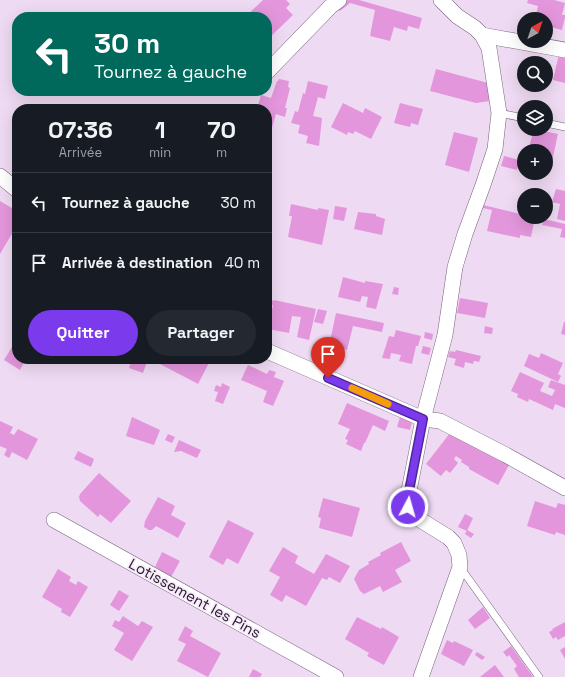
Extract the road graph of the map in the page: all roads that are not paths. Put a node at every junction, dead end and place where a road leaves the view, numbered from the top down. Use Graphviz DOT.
graph roads {
  1 [pos="339,0"];
  2 [pos="441,0"];
  3 [pos="482,34"];
  4 [pos="565,50"];
  5 [pos="272,67"];
  6 [pos="499,113"];
  7 [pos="517,117"];
  8 [pos="553,124"];
  9 [pos="565,126"];
  10 [pos="0,176"];
  11 [pos="12,186"];
  12 [pos="272,353"];
  13 [pos="423,419"];
  14 [pos="565,488"];
  15 [pos="54,520"];
  16 [pos="460,567"];
  17 [pos="336,677"];
  18 [pos="421,677"];
  19 [pos="539,677"];
  1 -- 5 [label="street"];
  2 -- 3 [label="street"];
  3 -- 4 [label="street"];
  3 -- 6 [label="street"];
  6 -- 7 [label="lane"];
  6 -- 13 [label="street"];
  8 -- 9 [label="lane"];
  10 -- 11 [label="street"];
  12 -- 13 [label="street"];
  13 -- 14 [label="street"];
  13 -- 16 [label="street"];
  15 -- 17 [label="street, Lotissement les Pins"];
  16 -- 18 [label="street"];
  16 -- 19 [label="lane"];
}
